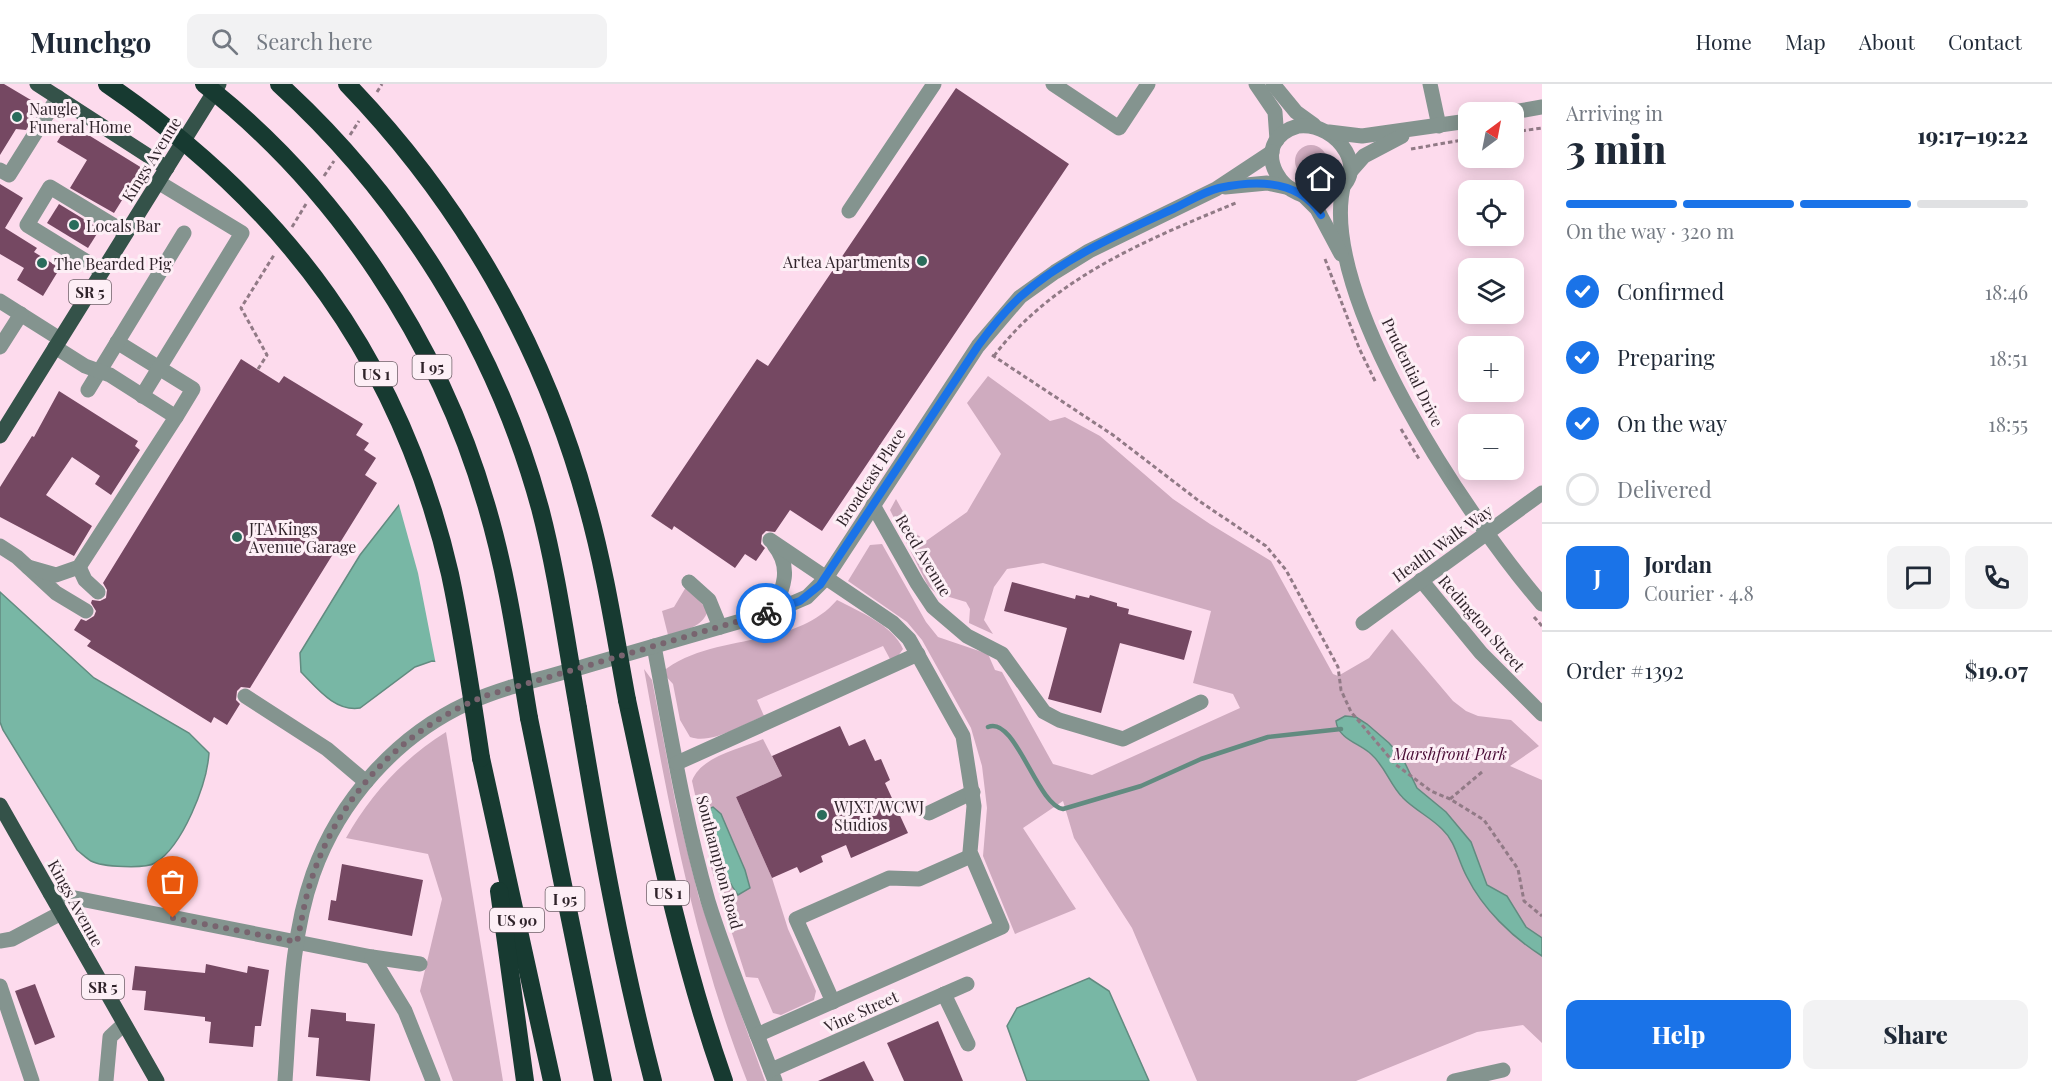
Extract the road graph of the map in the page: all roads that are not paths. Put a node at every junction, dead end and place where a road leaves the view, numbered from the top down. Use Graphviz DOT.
graph roads {
  1 [pos="37,84"];
  2 [pos="107,84"];
  3 [pos="204,84"];
  4 [pos="219,84"];
  5 [pos="279,84"];
  6 [pos="347,84"];
  7 [pos="934,84"];
  8 [pos="1053,84"];
  9 [pos="1148,84"];
  10 [pos="1256,84"];
  11 [pos="1273,84"];
  12 [pos="1430,84"];
  13 [pos="58,97"];
  14 [pos="1542,107"];
  15 [pos="1524,110"];
  16 [pos="1458,123"];
  17 [pos="1439,126"];
  18 [pos="1323,130"];
  19 [pos="1416,130"];
  20 [pos="1274,146"];
  21 [pos="0,170"];
  22 [pos="162,175"];
  23 [pos="1346,178"];
  24 [pos="1216,189"];
  25 [pos="1296,191"];
  26 [pos="849,211"];
  27 [pos="126,233"];
  28 [pos="184,233"];
  29 [pos="1347,267"];
  30 [pos="102,271"];
  31 [pos="0,301"];
  32 [pos="21,314"];
  33 [pos="117,342"];
  34 [pos="58,343"];
  35 [pos="0,347"];
  36 [pos="159,368"];
  37 [pos="99,372"];
  38 [pos="88,390"];
  39 [pos="142,396"];
  40 [pos="176,417"];
  41 [pos="0,436"];
  42 [pos="1542,493"];
  43 [pos="873,505"];
  44 [pos="1486,533"];
  45 [pos="0,546"];
  46 [pos="28,567"];
  47 [pos="79,567"];
  48 [pos="826,578"];
  49 [pos="1421,580"];
  50 [pos="689,582"];
  51 [pos="98,592"];
  52 [pos="1542,604"];
  53 [pos="86,611"];
  54 [pos="772,612"];
  55 [pos="1363,623"];
  56 [pos="720,627"];
  57 [pos="654,646"];
  58 [pos="918,654"];
  59 [pos="245,696"];
  60 [pos="1201,702"];
  61 [pos="1542,714"];
  62 [pos="481,758"];
  63 [pos="677,763"];
  64 [pos="366,782"];
  65 [pos="974,792"];
  66 [pos="0,805"];
  67 [pos="929,813"];
  68 [pos="971,856"];
  69 [pos="50,893"];
  70 [pos="61,913"];
  71 [pos="0,941"];
  72 [pos="297,942"];
  73 [pos="372,957"];
  74 [pos="420,964"];
  75 [pos="967,984"];
  76 [pos="0,986"];
  77 [pos="944,994"];
  78 [pos="833,1002"];
  79 [pos="124,1024"];
  80 [pos="757,1035"];
  81 [pos="968,1044"];
  82 [pos="1503,1070"];
  83 [pos="773,1076"];
  84 [pos="32,1081"];
  85 [pos="106,1081"];
  86 [pos="157,1081"];
  87 [pos="285,1081"];
  88 [pos="433,1081"];
  89 [pos="525,1081"];
  90 [pos="552,1081"];
  91 [pos="603,1081"];
  92 [pos="653,1081"];
  93 [pos="724,1081"];
  94 [pos="1454,1081"];
  1 -- 13 [label="main road"];
  2 -- 62 [label="highway, US 1, bridge"];
  3 -- 91 [label="highway, I 95, bridge"];
  4 -- 22 [label="main road, Kings Avenue / SR 5"];
  5 -- 92 [label="highway, I 95, bridge"];
  6 -- 93 [label="highway, US 1, bridge"];
  7 -- 26 [label="street"];
  8 -- 9 [label="street"];
  10 -- 20 [label="street"];
  11 -- 18 [label="street"];
  12 -- 17 [label="street"];
  13 -- 21 [label="street"];
  13 -- 22 [label="main road"];
  14 -- 15 [label="street"];
  16 -- 17 [label="street"];
  17 -- 19 [label="street"];
  18 -- 19 [label="street"];
  18 -- 20 [label="street"];
  18 -- 23 [label="street"];
  19 -- 23 [label="street"];
  20 -- 24 [label="street, Broadcast Place"];
  20 -- 25 [label="street"];
  22 -- 27 [label="main road, Kings Avenue / SR 5"];
  22 -- 36 [label="street"];
  23 -- 25 [label="street"];
  23 -- 29 [label="street, Prudential Drive"];
  24 -- 25 [label="street, Broadcast Place"];
  24 -- 43 [label="street, Broadcast Place"];
  25 -- 29 [label="street, Prudential Drive"];
  27 -- 30 [label="main road, Kings Avenue / SR 5"];
  27 -- 30 [label="street"];
  28 -- 33 [label="street"];
  29 -- 44 [label="street, Prudential Drive"];
  30 -- 34 [label="main road, Kings Avenue / SR 5"];
  31 -- 32 [label="street"];
  32 -- 34 [label="street"];
  32 -- 35 [label="street"];
  33 -- 36 [label="street"];
  33 -- 37 [label="street"];
  34 -- 37 [label="street"];
  34 -- 41 [label="main road, Kings Avenue / SR 5"];
  36 -- 39 [label="street"];
  36 -- 40 [label="street"];
  37 -- 38 [label="street"];
  37 -- 39 [label="street"];
  39 -- 40 [label="street"];
  40 -- 47 [label="street"];
  42 -- 44 [label="street, Health Walk Way"];
  43 -- 48 [label="street, Broadcast Place"];
  43 -- 60 [label="street, Reed Avenue"];
  44 -- 49 [label="street, Health Walk Way"];
  44 -- 52 [label="street, Prudential Drive"];
  45 -- 46 [label="street"];
  46 -- 47 [label="street"];
  46 -- 53 [label="street"];
  47 -- 51 [label="street"];
  48 -- 54 [label="street, Broadcast Place"];
  48 -- 54 [label="street"];
  48 -- 58 [label="street"];
  49 -- 55 [label="street, Health Walk Way"];
  49 -- 61 [label="street, Redington Street"];
  50 -- 56 [label="street"];
  54 -- 56 [label="street, Broadcast Place"];
  56 -- 57 [label="street, Broadcast Place"];
  57 -- 63 [label="street, Southampton Road"];
  57 -- 64 [label="street, Broadcast Place"];
  58 -- 63 [label="street"];
  58 -- 65 [label="street"];
  59 -- 64 [label="street"];
  62 -- 89 [label="highway, US 1"];
  62 -- 90 [label="highway, US 90"];
  63 -- 80 [label="street, Southampton Road"];
  64 -- 72 [label="street, Broadcast Place"];
  65 -- 67 [label="street"];
  65 -- 68 [label="street"];
  66 -- 69 [label="main road, Kings Avenue / SR 5"];
  68 -- 78 [label="street"];
  68 -- 78 [label="street"];
  69 -- 70 [label="main road, Kings Avenue / SR 5"];
  69 -- 72 [label="street"];
  70 -- 71 [label="street"];
  70 -- 79 [label="main road, Kings Avenue / SR 5"];
  72 -- 73 [label="street"];
  72 -- 87 [label="street, Broadcast Place"];
  73 -- 74 [label="street"];
  73 -- 88 [label="street"];
  75 -- 77 [label="street, Vine Street"];
  76 -- 84 [label="street"];
  77 -- 81 [label="street"];
  77 -- 83 [label="street, Vine Street"];
  78 -- 80 [label="street"];
  79 -- 85 [label="street"];
  79 -- 86 [label="main road, Kings Avenue / SR 5"];
  80 -- 83 [label="street, Southampton Road"];
  82 -- 94 [label="street"];
}
